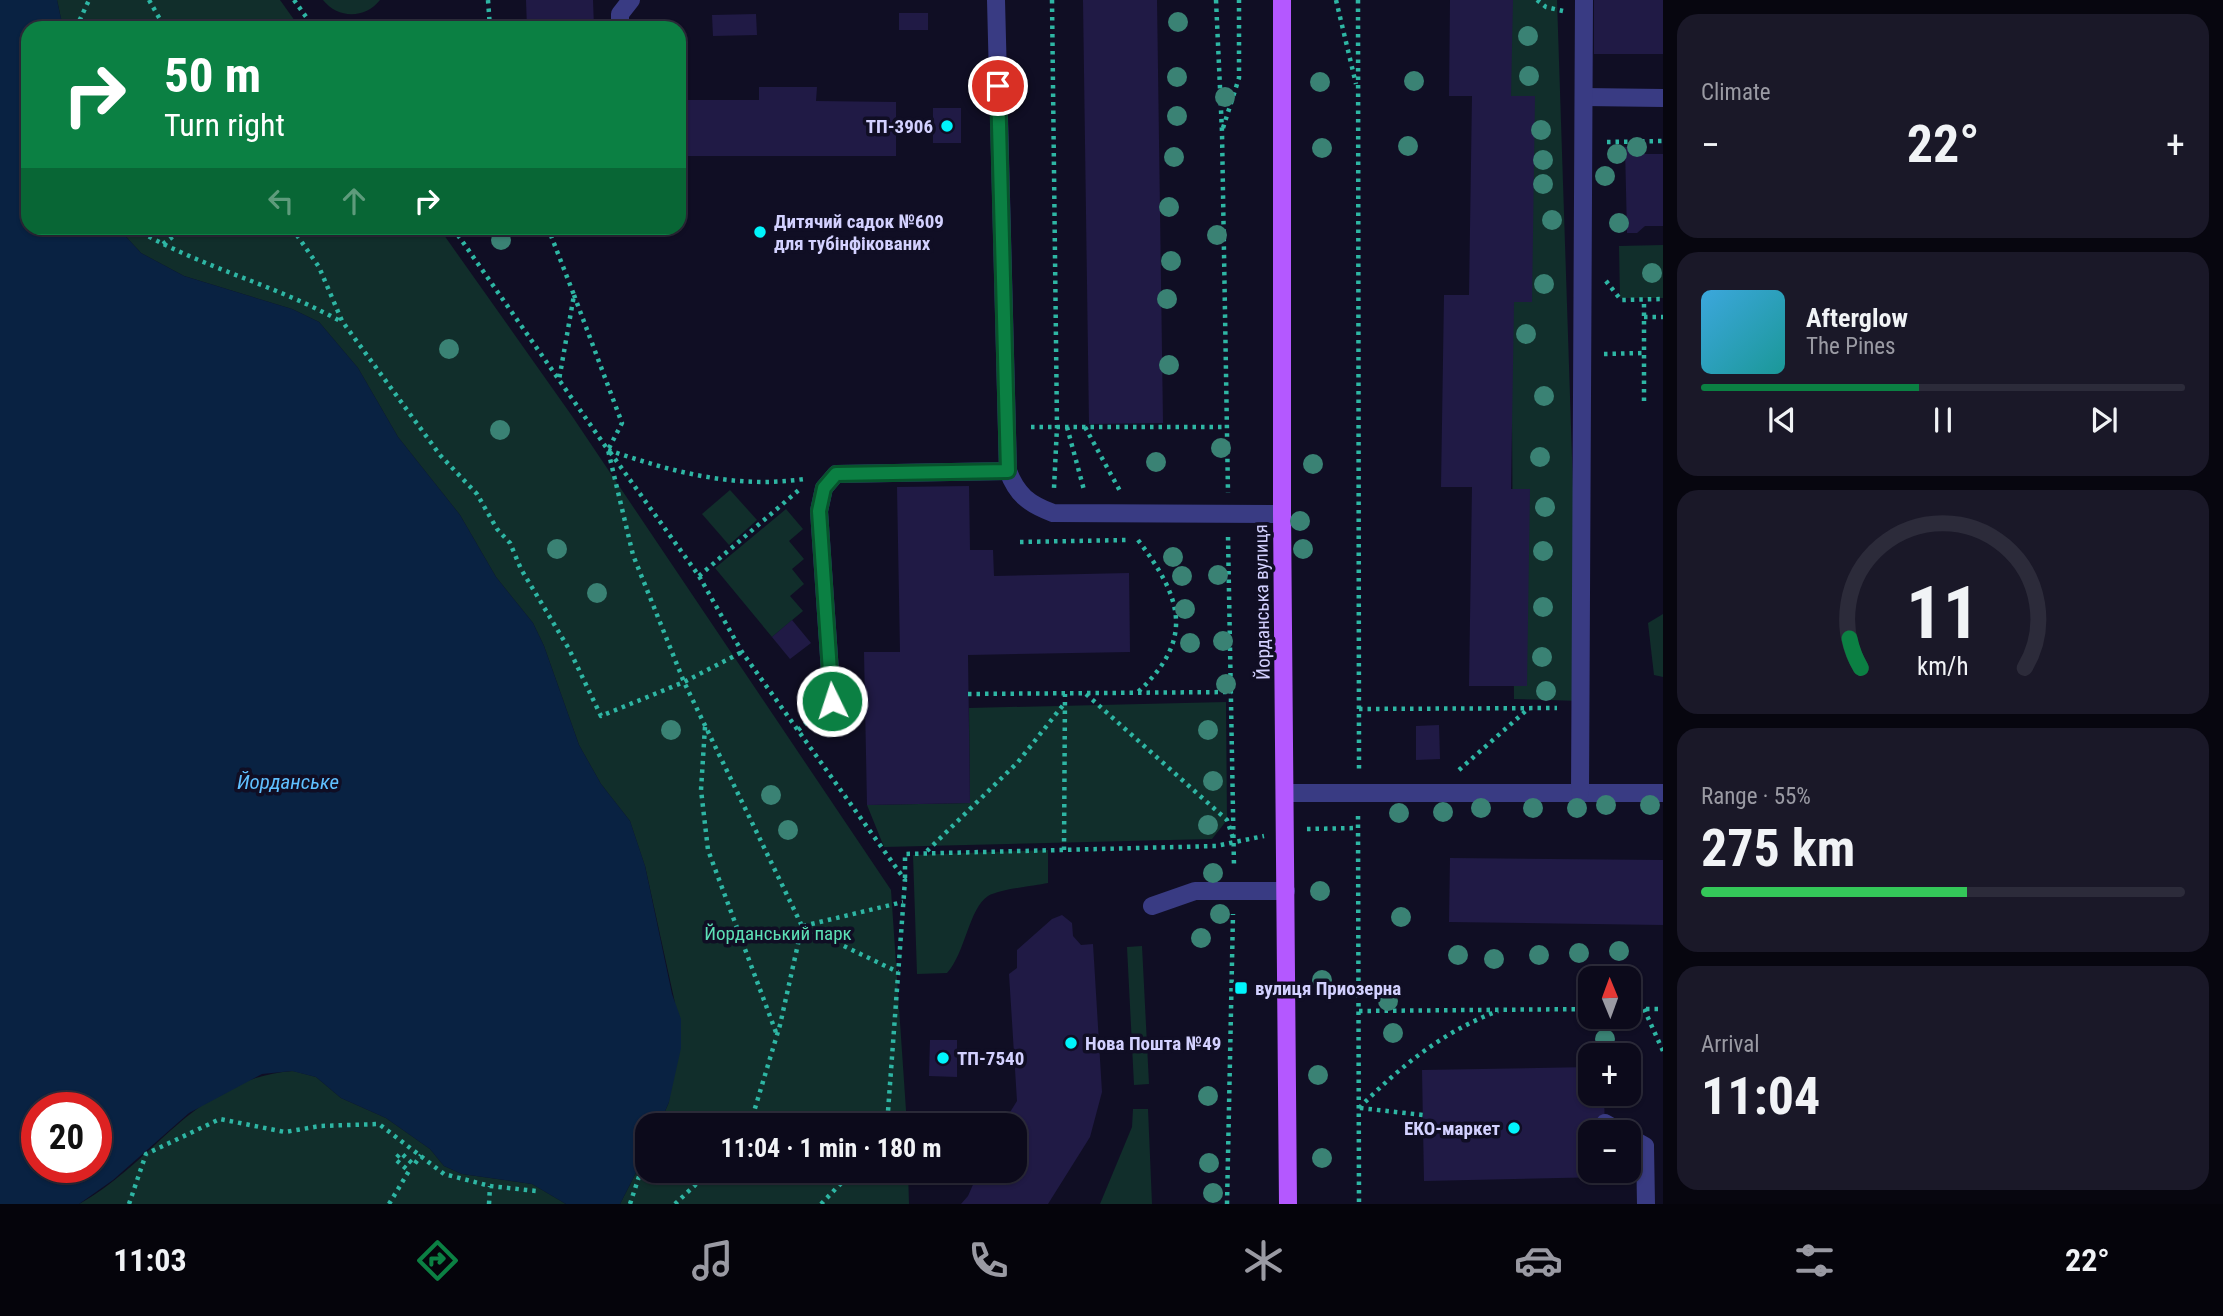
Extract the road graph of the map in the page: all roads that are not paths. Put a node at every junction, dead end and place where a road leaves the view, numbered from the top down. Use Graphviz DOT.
graph roads {
  1 [pos="631,0"];
  2 [pos="996,0"];
  3 [pos="1282,0"];
  4 [pos="1584,0"];
  5 [pos="620,21"];
  6 [pos="1584,97"];
  7 [pos="1663,98"];
  8 [pos="1008,471"];
  9 [pos="1282,514"];
  10 [pos="832,701"];
  11 [pos="1286,793"];
  12 [pos="1580,793"];
  13 [pos="1663,793"];
  14 [pos="1286,891"];
  15 [pos="1152,905"];
  16 [pos="1641,1144"];
  17 [pos="1289,1204"];
  18 [pos="1646,1204"];
  1 -- 5 [label="lane"];
  2 -- 8 [label="lane"];
  3 -- 9 [label="main road, Йорданська вулиця"];
  4 -- 6 [label="lane"];
  6 -- 7 [label="lane"];
  6 -- 12 [label="lane"];
  8 -- 9 [label="lane"];
  8 -- 10 [label="lane"];
  9 -- 11 [label="main road, Йорданська вулиця"];
  11 -- 12 [label="lane"];
  11 -- 14 [label="main road, Йорданська вулиця"];
  12 -- 13 [label="lane"];
  14 -- 15 [label="lane"];
  14 -- 17 [label="main road, Йорданська вулиця"];
  16 -- 18 [label="lane"];
}
